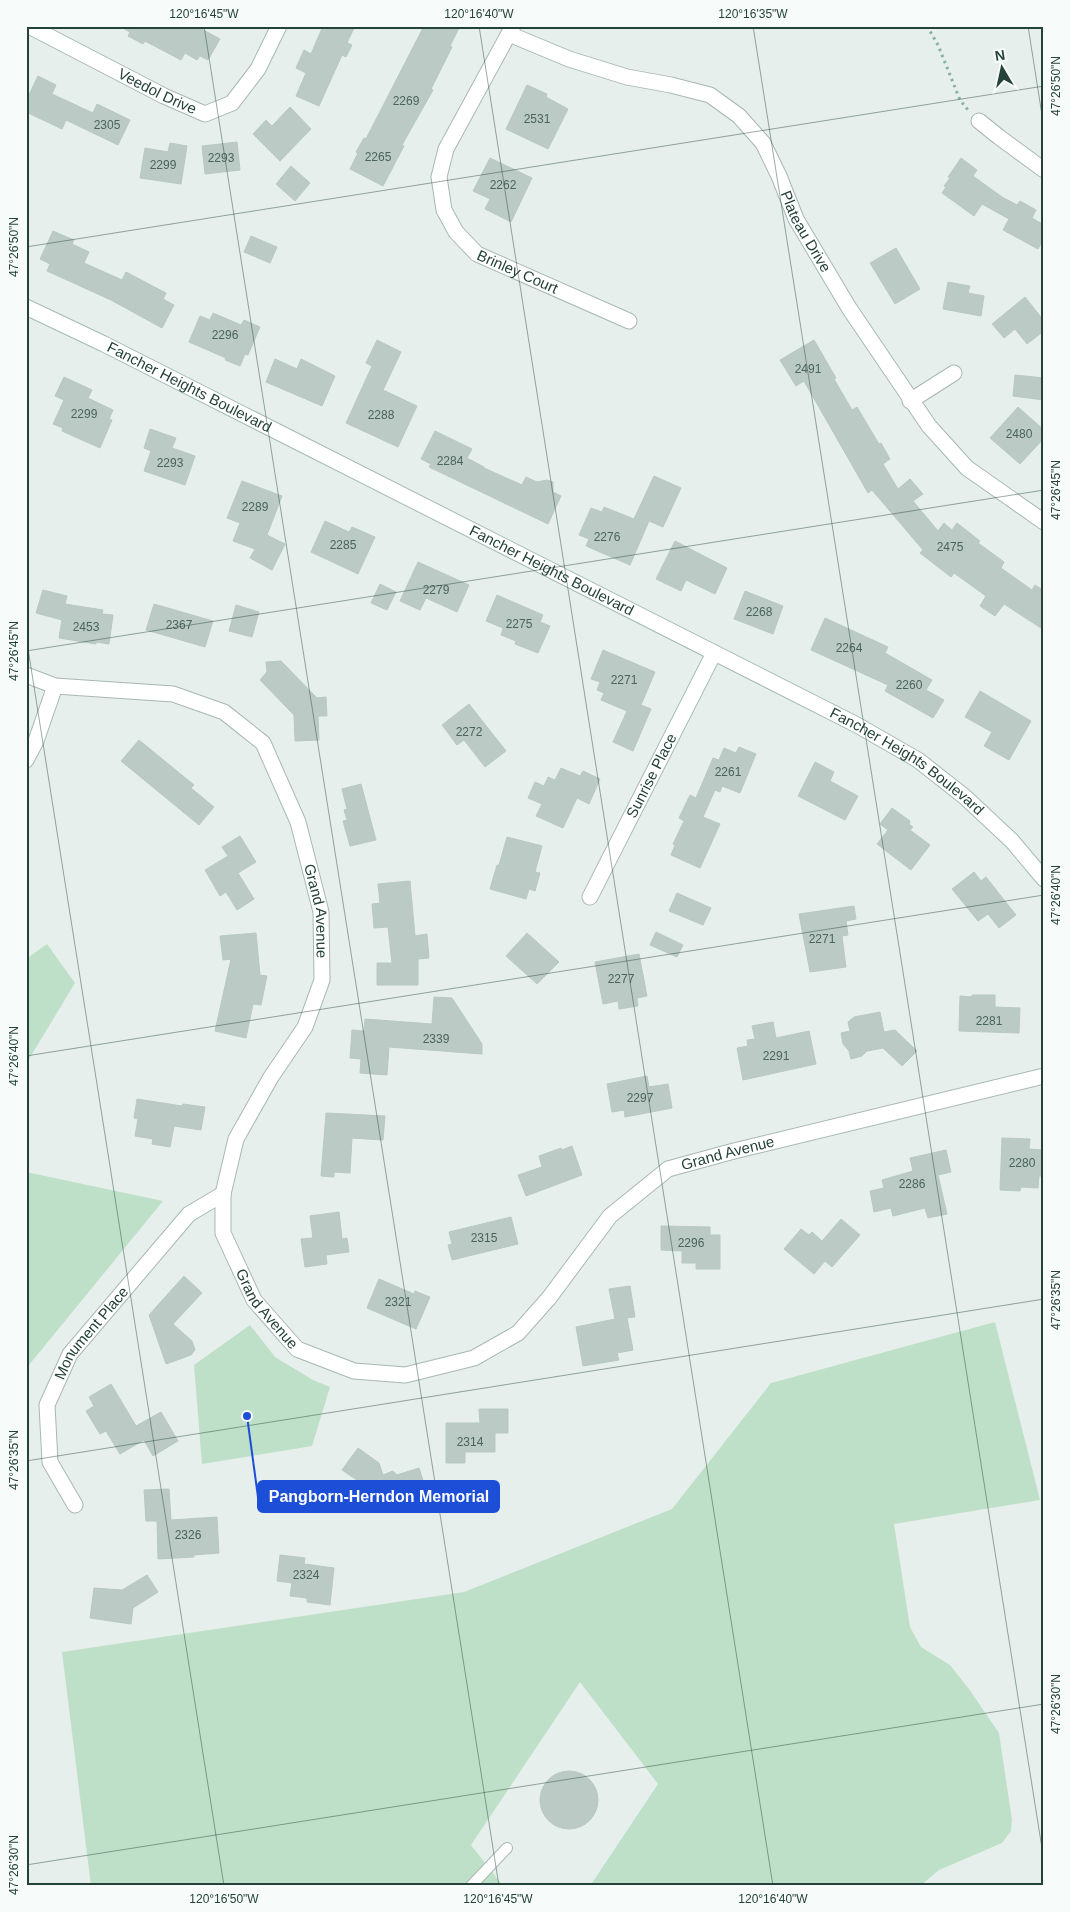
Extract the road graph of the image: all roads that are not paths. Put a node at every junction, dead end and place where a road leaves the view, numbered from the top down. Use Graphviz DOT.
graph roads {
  1 [pos="29,26"];
  2 [pos="279,26"];
  3 [pos="511,30"];
  4 [pos="979,121"];
  5 [pos="1044,170"];
  6 [pos="26,307"];
  7 [pos="629,321"];
  8 [pos="954,373"];
  9 [pos="910,401"];
  10 [pos="1044,522"];
  11 [pos="714,653"];
  12 [pos="26,675"];
  13 [pos="55,686"];
  14 [pos="26,760"];
  15 [pos="1044,879"];
  16 [pos="590,897"];
  17 [pos="1044,1076"];
  18 [pos="224,1194"];
  19 [pos="76,1505"];
  20 [pos="507,1848"];
  21 [pos="472,1886"];
  1 -- 2 [label="street, Veedol Drive"];
  3 -- 7 [label="street, Brinley Court"];
  3 -- 9 [label="street, Plateau Drive"];
  4 -- 5 [label="street"];
  6 -- 11 [label="street, Fancher Heights Boulevard"];
  8 -- 9 [label="street"];
  9 -- 10 [label="street, Plateau Drive"];
  11 -- 15 [label="street, Fancher Heights Boulevard"];
  11 -- 16 [label="street, Sunrise Place"];
  12 -- 13 [label="street, Grand Avenue"];
  13 -- 14 [label="street"];
  13 -- 18 [label="street, Grand Avenue"];
  17 -- 18 [label="street, Grand Avenue"];
  18 -- 19 [label="street, Monument Place"];
  20 -- 21 [label="lane"];
}
